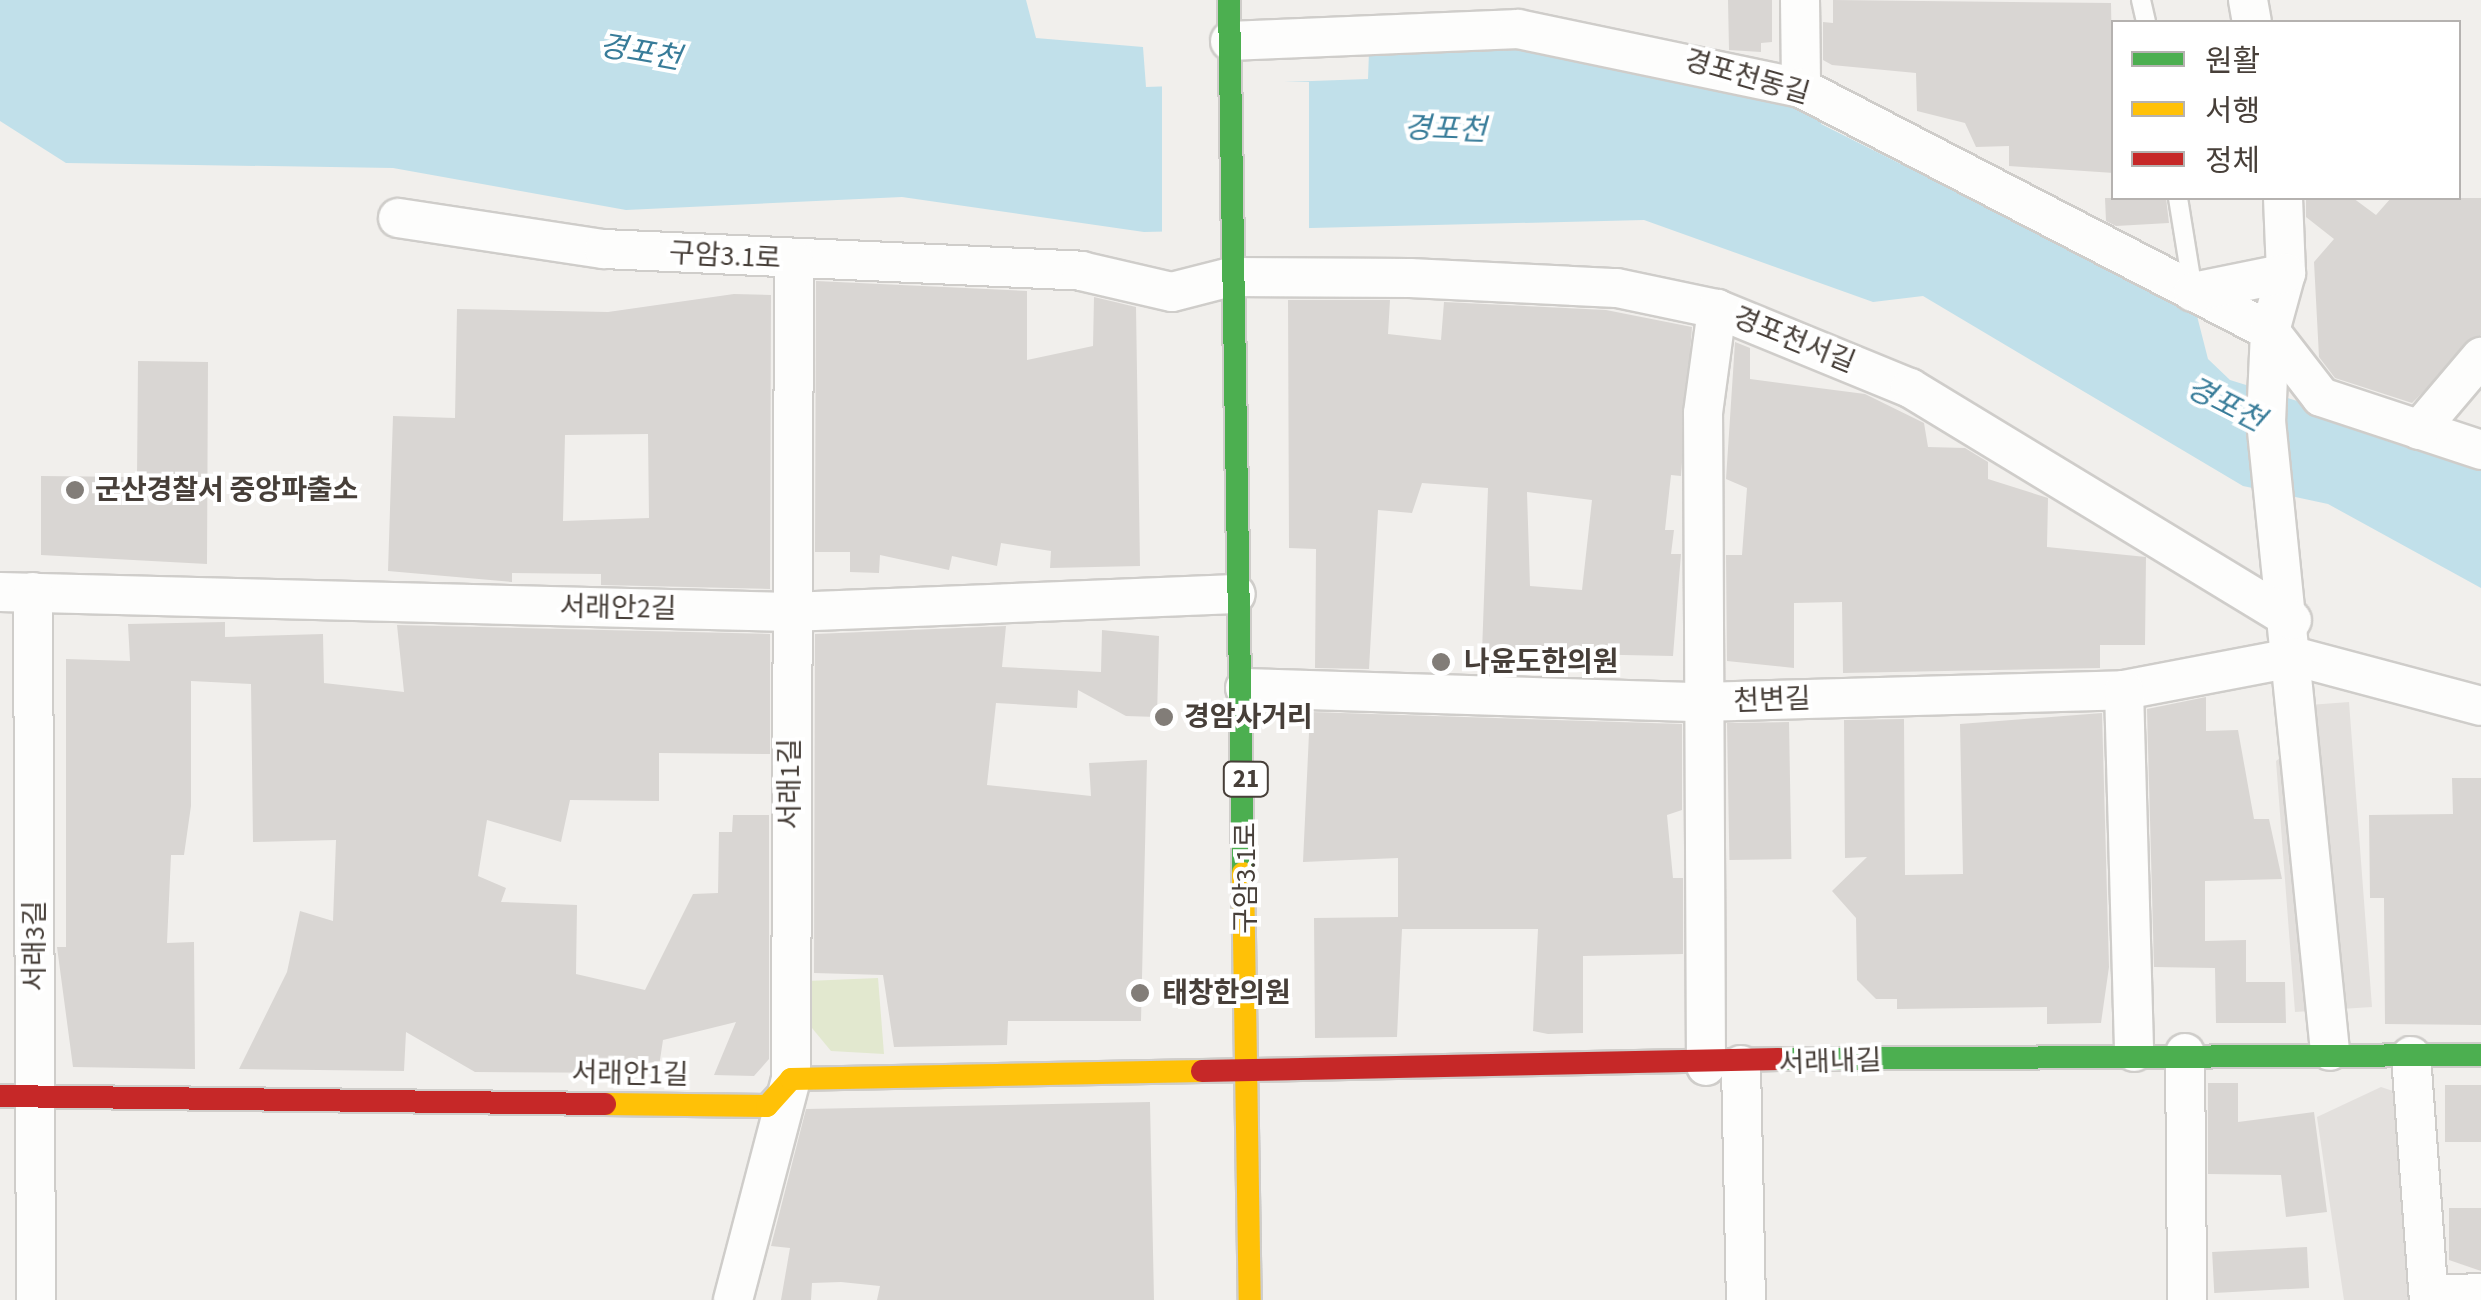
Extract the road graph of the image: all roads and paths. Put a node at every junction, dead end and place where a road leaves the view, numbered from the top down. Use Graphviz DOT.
graph roads {
  1 [pos="1229,0"];
  2 [pos="1800,0"];
  3 [pos="1230,58"];
  4 [pos="1801,88"];
  5 [pos="2178,200"];
  6 [pos="2282,200"];
  7 [pos="398,218"];
  8 [pos="794,260"];
  9 [pos="1230,267"];
  10 [pos="2286,272"];
  11 [pos="2192,292"];
  12 [pos="1717,309"];
  13 [pos="2270,331"];
  14 [pos="2481,357"];
  15 [pos="2419,430"];
  16 [pos="2481,450"];
  17 [pos="16,592"];
  18 [pos="1236,594"];
  19 [pos="790,612"];
  20 [pos="2294,638"];
  21 [pos="1245,688"];
  22 [pos="2124,690"];
  23 [pos="1700,702"];
  24 [pos="2481,706"];
  25 [pos="2330,1051"];
  26 [pos="2134,1052"];
  27 [pos="2185,1053"];
  28 [pos="2481,1054"];
  29 [pos="2411,1056"];
  30 [pos="1724,1066"];
  31 [pos="1248,1071"];
  32 [pos="791,1079"];
  33 [pos="18,1097"];
  34 [pos="1251,1276"];
  35 [pos="2481,1293"];
  36 [pos="2429,1297"];
  37 [pos="36,1300"];
  38 [pos="732,1300"];
  39 [pos="1241,1300"];
  40 [pos="1250,1300"];
  41 [pos="1259,1300"];
  42 [pos="1746,1300"];
  43 [pos="2187,1300"];
  1 -- 3 [label="street, 21"];
  2 -- 4 [label="street"];
  3 -- 4 [label="street, 경포천동길"];
  3 -- 9 [label="street, 21"];
  4 -- 11 [label="street, 경포천동길"];
  5 -- 11 [label="lane"];
  6 -- 10 [label="street"];
  7 -- 8 [label="street, 구암3.1로"];
  8 -- 9 [label="street, 구암3.1로"];
  8 -- 19 [label="street, 서래1길"];
  9 -- 12 [label="street, 경포천서길"];
  9 -- 18 [label="street, 구암3.1로 / 21"];
  10 -- 11 [label="street"];
  10 -- 13 [label="street"];
  11 -- 13 [label="street, 경포천동길"];
  12 -- 20 [label="street, 경포천서길"];
  12 -- 23 [label="street"];
  13 -- 15 [label="street, 경포천동길"];
  13 -- 20 [label="street"];
  14 -- 15 [label="street"];
  15 -- 16 [label="street, 경포천동길"];
  17 -- 19 [label="street, 서래안2길"];
  17 -- 33 [label="street, 서래3길"];
  18 -- 19 [label="street, 서래안2길"];
  18 -- 21 [label="street, 구암3.1로 / 21"];
  19 -- 32 [label="street, 서래1길"];
  20 -- 22 [label="street, 천변길"];
  20 -- 24 [label="street"];
  20 -- 25 [label="street"];
  21 -- 23 [label="street, 천변길"];
  21 -- 31 [label="street, 구암3.1로 / 21"];
  22 -- 23 [label="street, 천변길"];
  22 -- 26 [label="street"];
  23 -- 30 [label="street"];
  25 -- 27 [label="street, 서래내길"];
  25 -- 29 [label="street, 서래내길"];
  26 -- 27 [label="street, 서래내길"];
  26 -- 30 [label="street, 서래내길"];
  27 -- 43 [label="street"];
  28 -- 29 [label="street, 서래내길"];
  29 -- 36 [label="street"];
  30 -- 31 [label="street, 서래내길"];
  30 -- 42 [label="street"];
  31 -- 32 [label="street"];
  31 -- 34 [label="street, 구암3.1로 / 21"];
  32 -- 33 [label="street, 서래안1길"];
  32 -- 38 [label="street, 서래1길"];
  33 -- 37 [label="street, 서래3길"];
  34 -- 39 [label="street"];
  34 -- 40 [label="street, 구암3.1로 / 21"];
  34 -- 41 [label="street"];
  35 -- 36 [label="street"];
}
